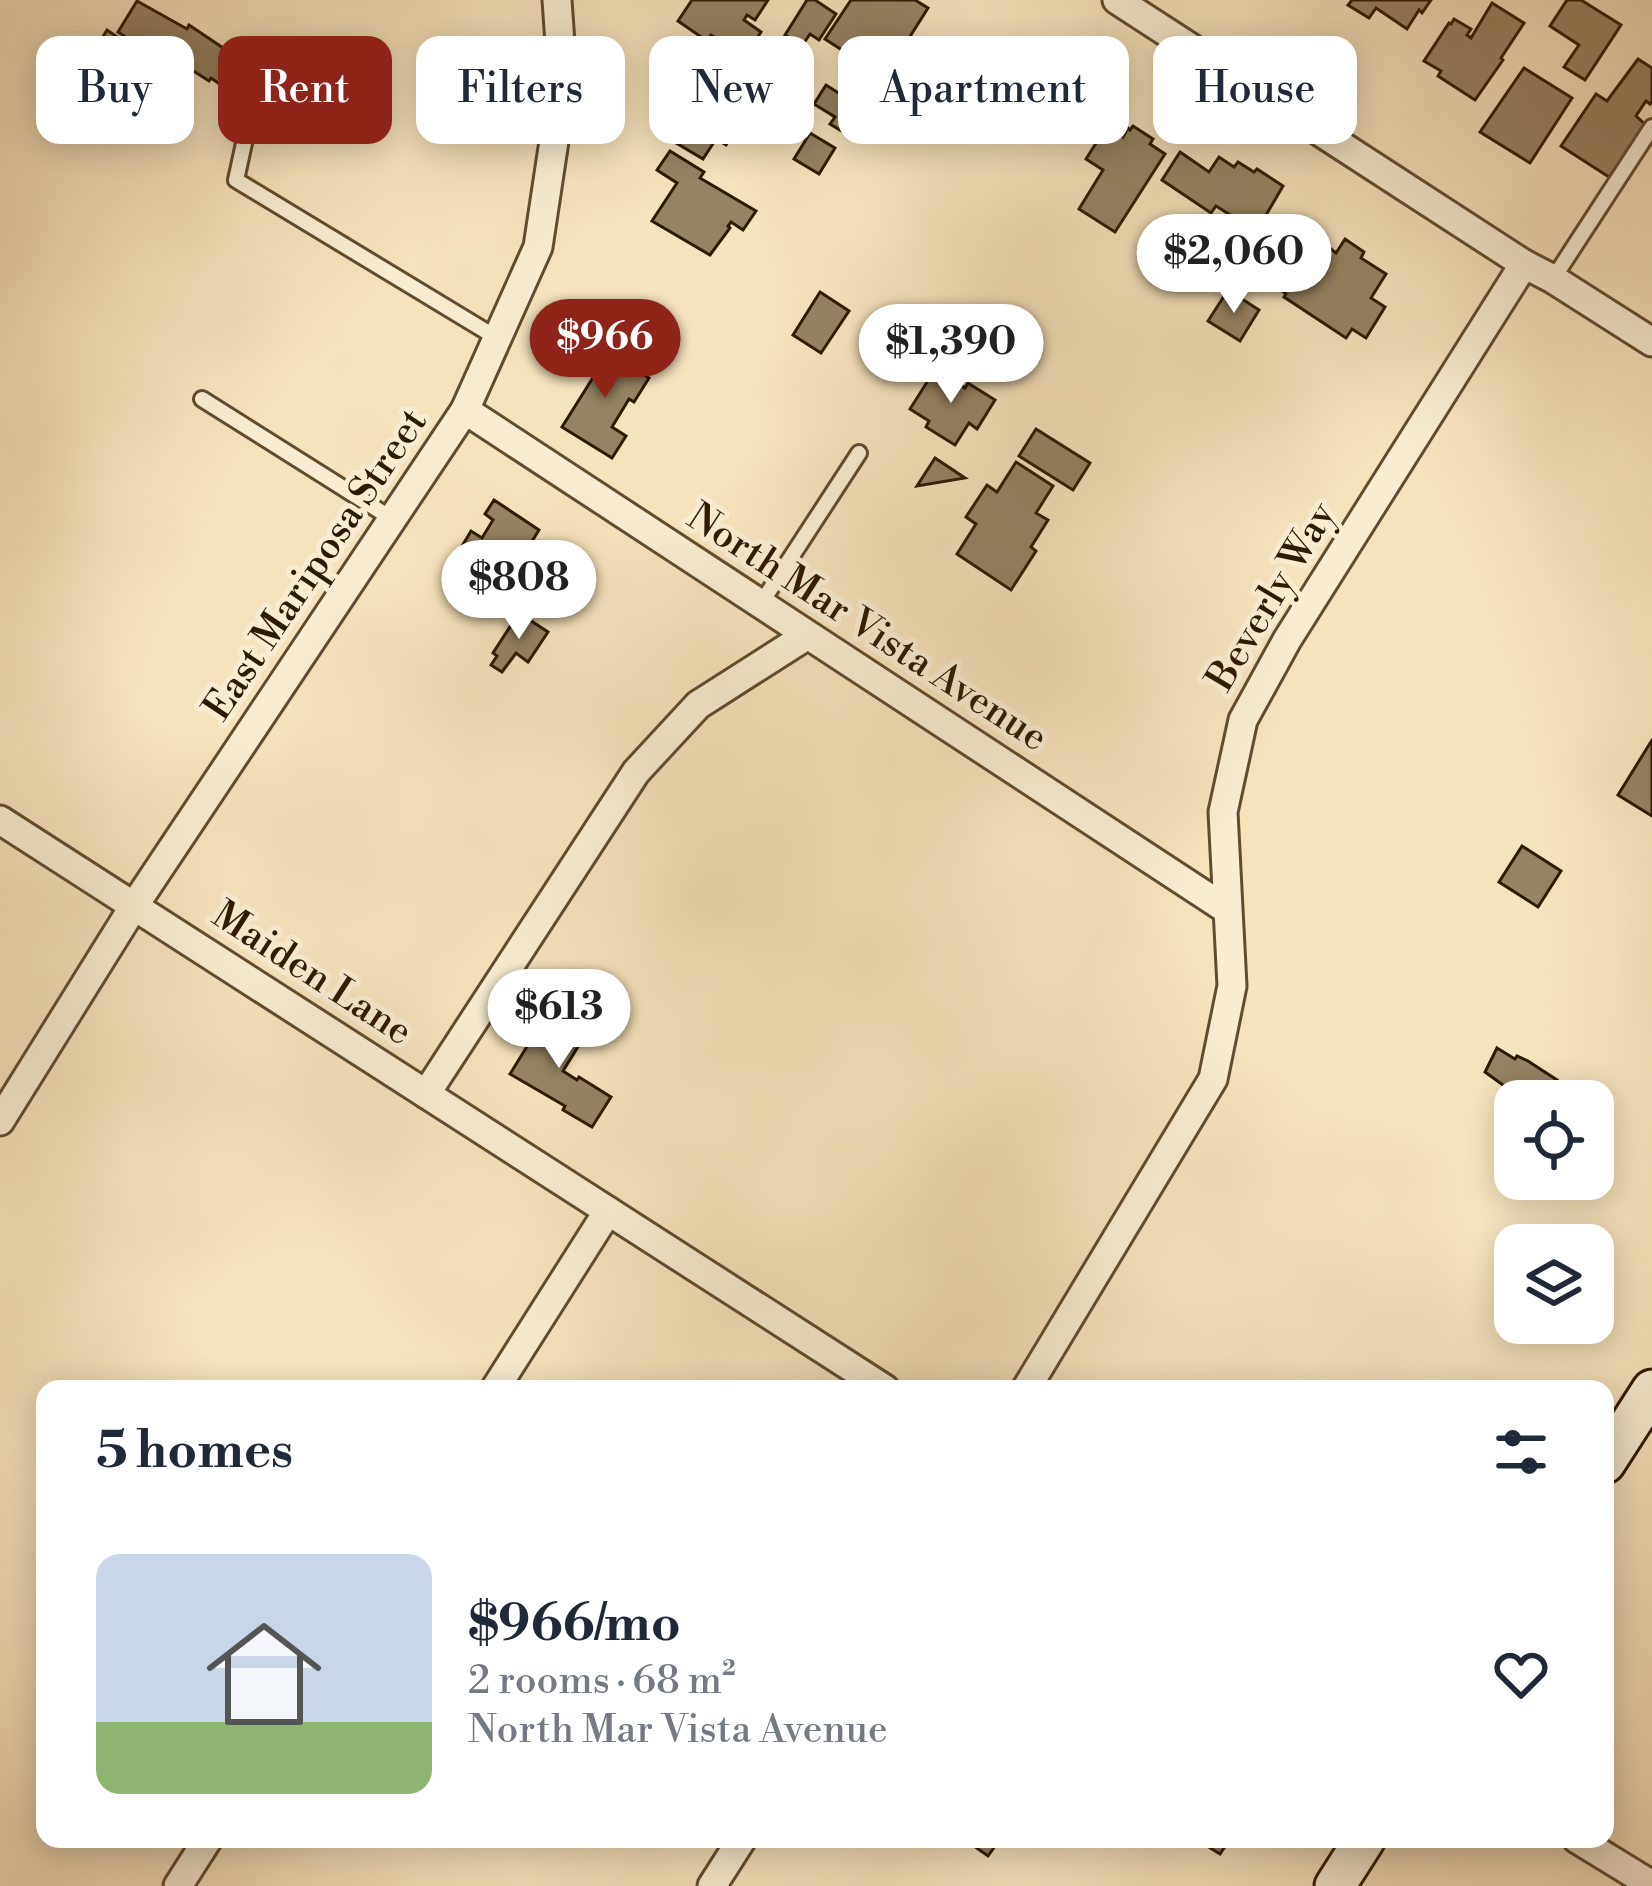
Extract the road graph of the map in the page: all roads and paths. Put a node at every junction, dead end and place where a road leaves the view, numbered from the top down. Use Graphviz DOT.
graph roads {
  1 [pos="557,0"];
  2 [pos="1118,0"];
  3 [pos="1652,127"];
  4 [pos="244,144"];
  5 [pos="1524,264"];
  6 [pos="1552,279"];
  7 [pos="497,338"];
  8 [pos="1652,342"];
  9 [pos="202,399"];
  10 [pos="465,410"];
  11 [pos="859,453"];
  12 [pos="394,520"];
  13 [pos="760,605"];
  14 [pos="806,636"];
  15 [pos="0,820"];
  16 [pos="134,906"];
  17 [pos="1226,909"];
  18 [pos="426,1094"];
  19 [pos="0,1121"];
  20 [pos="608,1211"];
  21 [pos="501,1380"];
  22 [pos="871,1380"];
  23 [pos="1031,1380"];
  24 [pos="1652,1390"];
  25 [pos="1614,1449"];
  26 [pos="202,1848"];
  27 [pos="736,1848"];
  28 [pos="1359,1848"];
  29 [pos="1592,1848"];
  30 [pos="1652,1885"];
  31 [pos="178,1886"];
  32 [pos="712,1886"];
  33 [pos="1335,1886"];
  1 -- 7 [label="street, East Mariposa Street"];
  2 -- 5 [label="street"];
  3 -- 6 [label="lane"];
  4 -- 7 [label="lane"];
  5 -- 6 [label="street"];
  5 -- 17 [label="street, Beverly Way"];
  6 -- 8 [label="street"];
  7 -- 10 [label="street, East Mariposa Street"];
  9 -- 12 [label="lane"];
  10 -- 12 [label="street, East Mariposa Street"];
  10 -- 13 [label="street, North Mar Vista Avenue"];
  11 -- 13 [label="lane"];
  12 -- 16 [label="street, East Mariposa Street"];
  13 -- 14 [label="street, North Mar Vista Avenue"];
  14 -- 17 [label="street, North Mar Vista Avenue"];
  14 -- 18 [label="street"];
  15 -- 16 [label="street, Maiden Lane"];
  16 -- 18 [label="street, Maiden Lane"];
  16 -- 19 [label="street, East Mariposa Street"];
  17 -- 23 [label="street, Beverly Way"];
  18 -- 20 [label="street, Maiden Lane"];
  20 -- 21 [label="street"];
  20 -- 22 [label="street, Maiden Lane"];
  24 -- 25 [label="street"];
  26 -- 31 [label="street"];
  27 -- 32 [label="street"];
  28 -- 33 [label="street"];
  29 -- 30 [label="street"];
}
